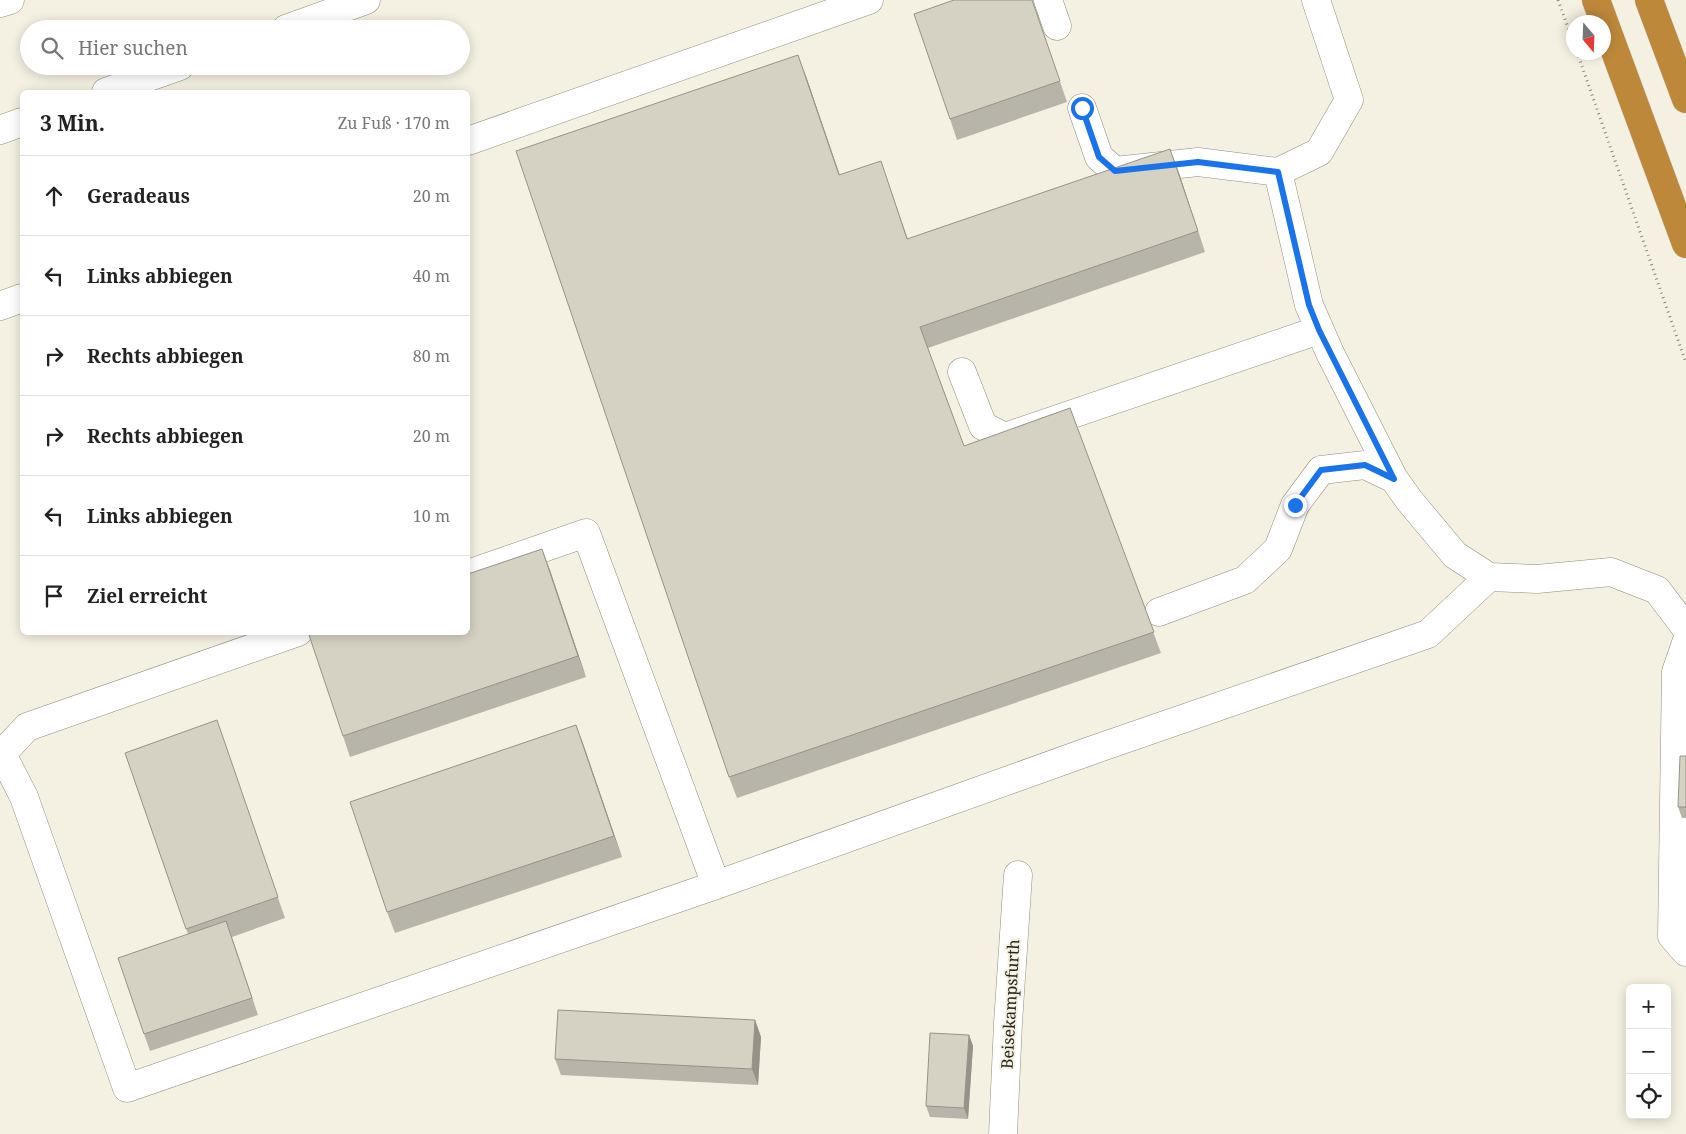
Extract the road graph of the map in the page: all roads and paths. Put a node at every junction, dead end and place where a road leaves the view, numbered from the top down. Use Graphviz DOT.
graph roads {
  1 [pos="10,0"];
  2 [pos="366,0"];
  3 [pos="869,0"];
  4 [pos="1048,0"];
  5 [pos="1316,0"];
  6 [pos="1558,0"];
  7 [pos="1596,0"];
  8 [pos="1649,0"];
  9 [pos="0,4"];
  10 [pos="311,20"];
  11 [pos="1566,22"];
  12 [pos="1057,26"];
  13 [pos="1580,60"];
  14 [pos="154,75"];
  15 [pos="112,90"];
  16 [pos="1686,99"];
  17 [pos="1082,108"];
  18 [pos="20,123"];
  19 [pos="0,130"];
  20 [pos="470,140"];
  21 [pos="1278,172"];
  22 [pos="1686,244"];
  23 [pos="20,299"];
  24 [pos="0,306"];
  25 [pos="1319,330"];
  26 [pos="1686,363"];
  27 [pos="962,372"];
  28 [pos="1394,479"];
  29 [pos="470,573"];
  30 [pos="1489,578"];
  31 [pos="1159,612"];
  32 [pos="1686,628"];
  33 [pos="289,635"];
  34 [pos="1686,643"];
  35 [pos="1,754"];
  36 [pos="1018,875"];
  37 [pos="716,885"];
  38 [pos="1686,952"];
  39 [pos="1003,1134"];
  1 -- 9 [label="street"];
  2 -- 10 [label="street"];
  3 -- 20 [label="street"];
  4 -- 12 [label="street"];
  5 -- 21 [label="street"];
  6 -- 11 [label="path"];
  7 -- 22 [label="highway"];
  8 -- 16 [label="highway"];
  13 -- 26 [label="path"];
  14 -- 15 [label="street"];
  17 -- 21 [label="street"];
  18 -- 19 [label="street"];
  21 -- 25 [label="street"];
  23 -- 24 [label="street"];
  25 -- 27 [label="street"];
  25 -- 28 [label="street"];
  28 -- 30 [label="street"];
  28 -- 31 [label="street"];
  29 -- 37 [label="street"];
  30 -- 32 [label="street"];
  30 -- 37 [label="street"];
  33 -- 35 [label="street"];
  34 -- 38 [label="street"];
  35 -- 37 [label="street"];
  36 -- 39 [label="street, Beisekampsfurth"];
}
